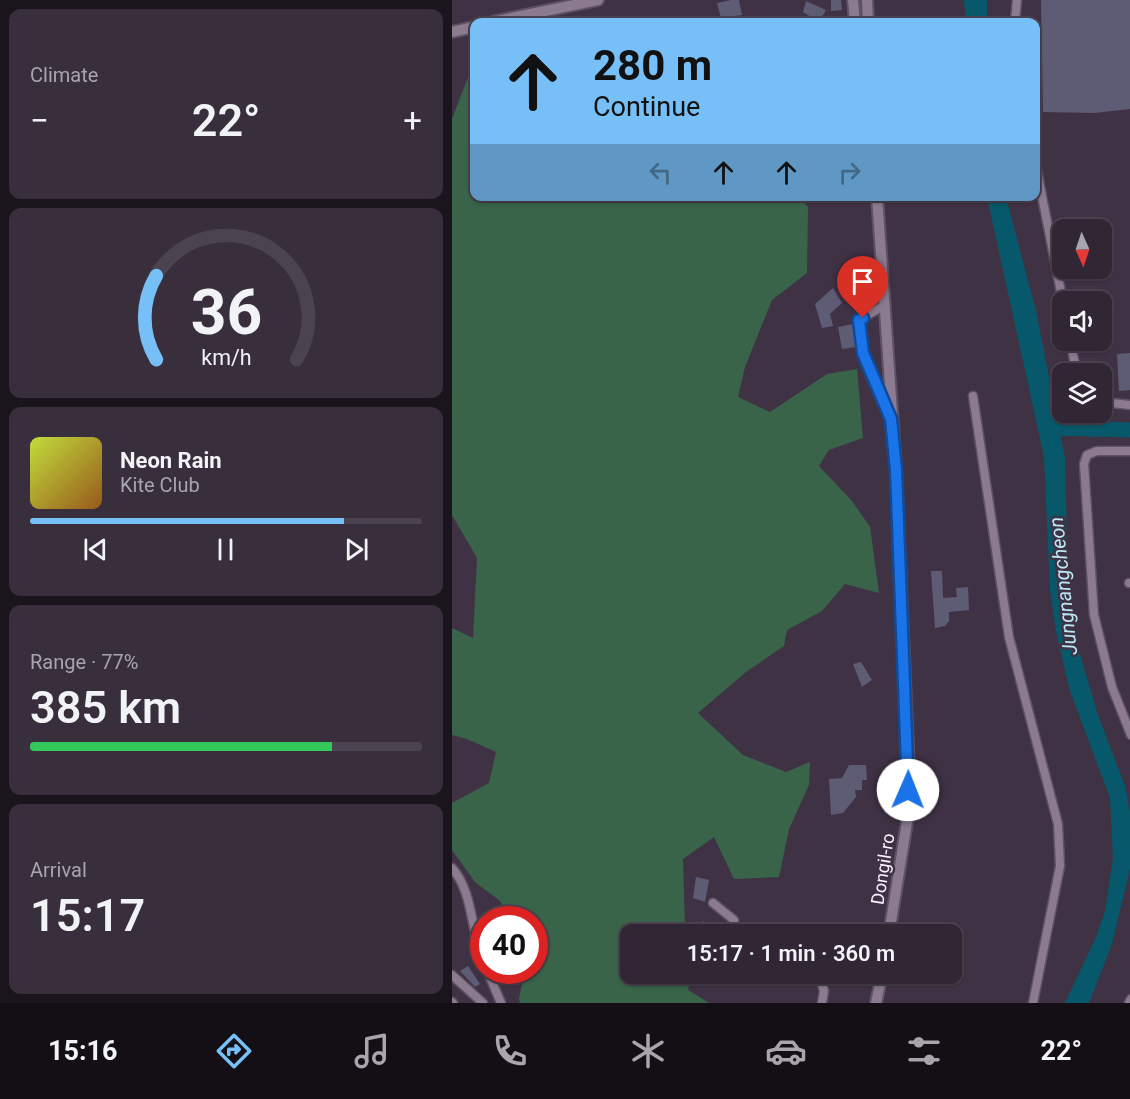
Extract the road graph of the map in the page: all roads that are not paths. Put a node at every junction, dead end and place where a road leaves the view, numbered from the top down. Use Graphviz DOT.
graph roads {
  1 [pos="599,0"];
  2 [pos="853,0"];
  3 [pos="867,0"];
  4 [pos="1017,0"];
  5 [pos="581,2"];
  6 [pos="510,18"];
  7 [pos="855,18"];
  8 [pos="868,18"];
  9 [pos="1016,18"];
  10 [pos="470,28"];
  11 [pos="452,32"];
  12 [pos="1040,187"];
  13 [pos="877,201"];
  14 [pos="1060,291"];
  15 [pos="883,306"];
  16 [pos="973,396"];
  17 [pos="1112,403"];
  18 [pos="1130,405"];
  19 [pos="891,419"];
  20 [pos="1130,451"];
  21 [pos="1130,735"];
  22 [pos="452,868"];
  23 [pos="713,903"];
  24 [pos="470,916"];
  25 [pos="734,924"];
  26 [pos="890,924"];
  27 [pos="452,975"];
  28 [pos="493,984"];
  29 [pos="822,984"];
  30 [pos="879,984"];
  31 [pos="483,1003"];
  32 [pos="501,1003"];
  33 [pos="822,1003"];
  34 [pos="876,1003"];
  35 [pos="1033,1003"];
  1 -- 5 [label="street"];
  2 -- 7 [label="street"];
  3 -- 8 [label="street"];
  4 -- 9 [label="street"];
  5 -- 6 [label="street"];
  10 -- 11 [label="street"];
  12 -- 14 [label="street"];
  13 -- 15 [label="street, Dongil-ro"];
  15 -- 19 [label="street, Dongil-ro"];
  15 -- 19 [label="street"];
  16 -- 35 [label="street"];
  17 -- 18 [label="street"];
  19 -- 26 [label="street, Dongil-ro"];
  20 -- 21 [label="street"];
  22 -- 24 [label="street"];
  23 -- 25 [label="street"];
  27 -- 31 [label="street"];
  28 -- 32 [label="street"];
  29 -- 33 [label="street"];
  30 -- 34 [label="street"];
}
